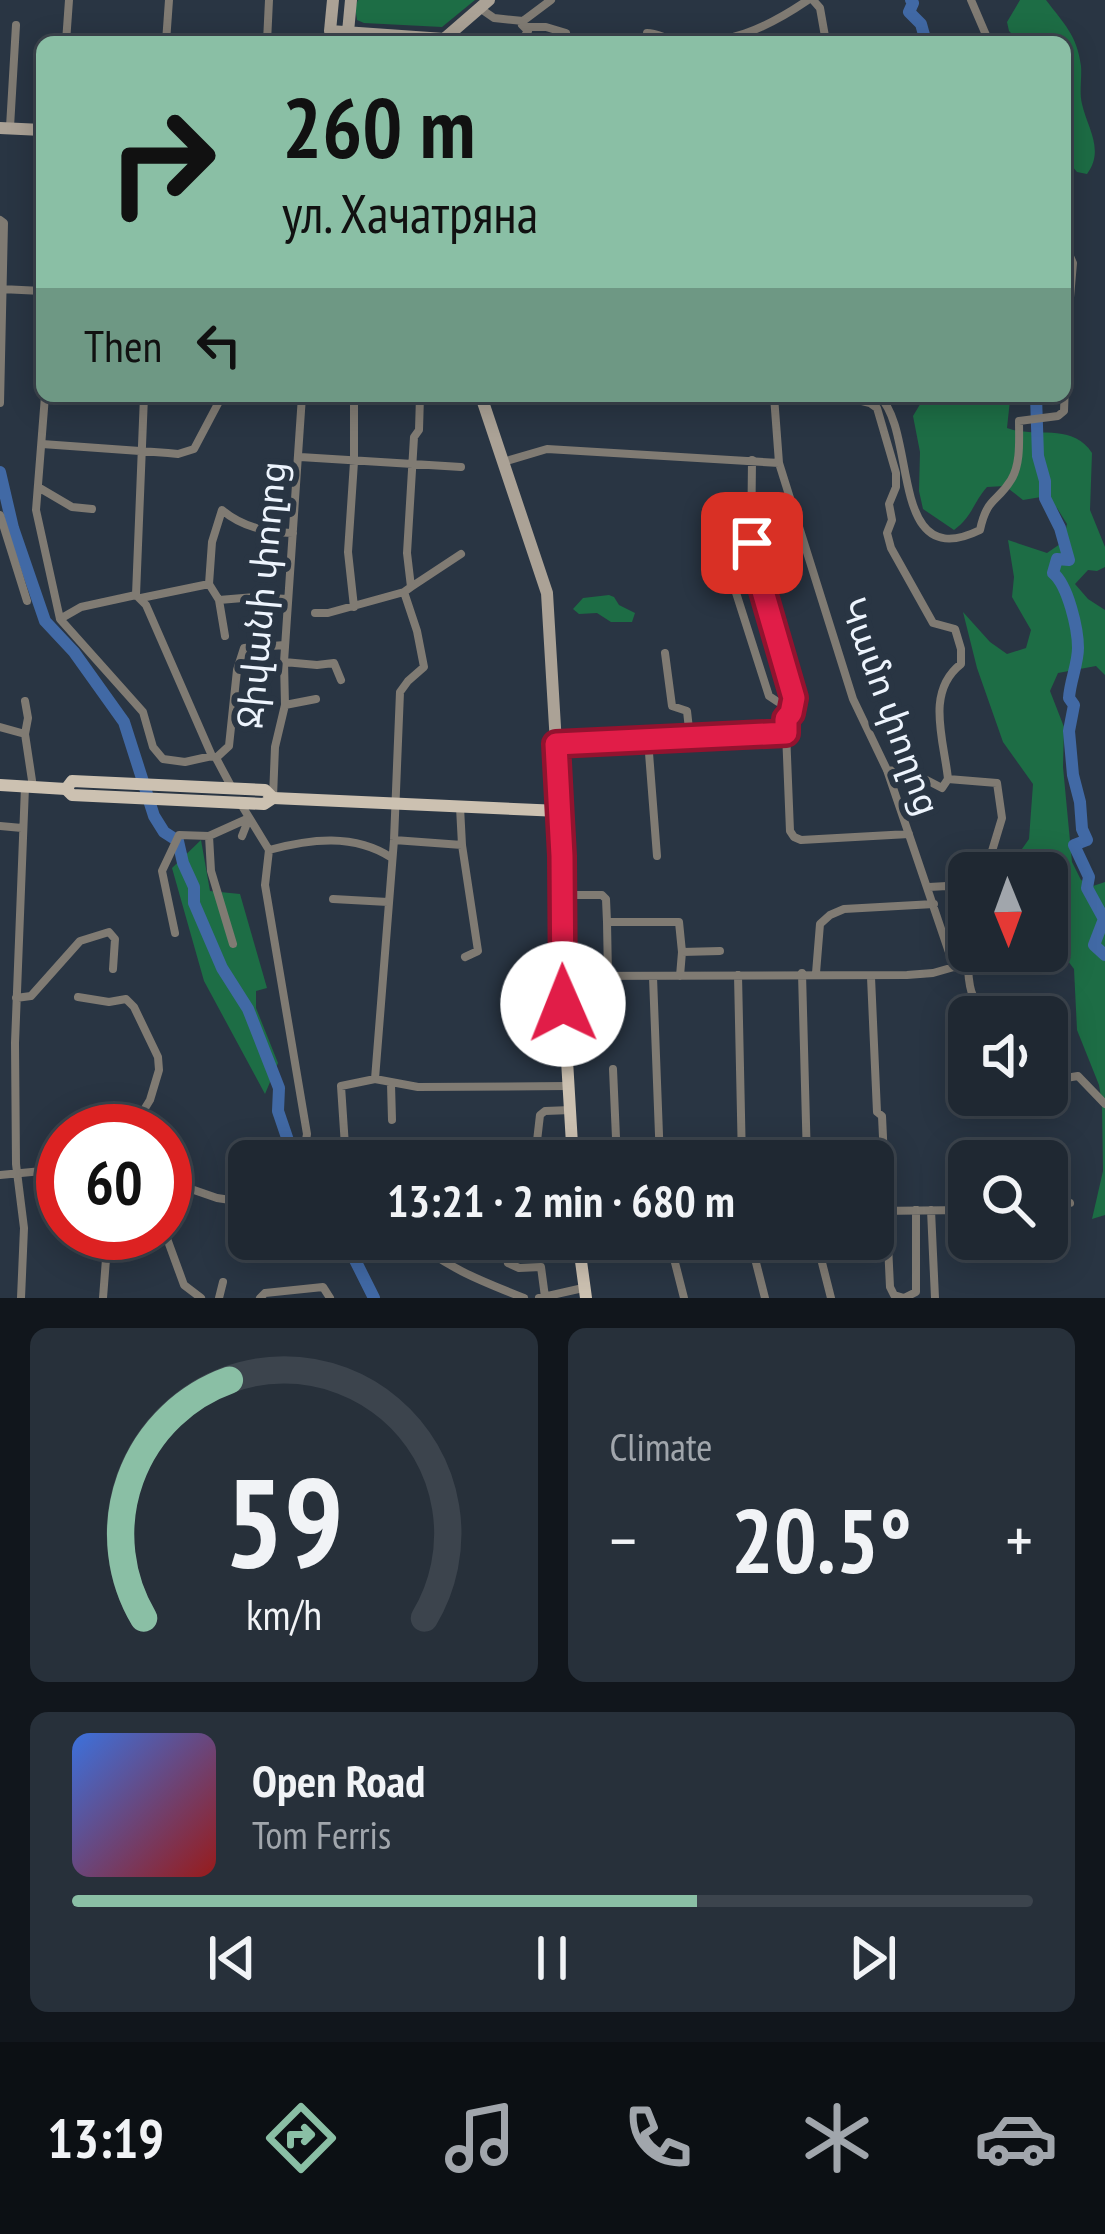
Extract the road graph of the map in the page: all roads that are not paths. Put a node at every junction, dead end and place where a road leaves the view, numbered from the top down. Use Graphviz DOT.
graph roads {
  1 [pos="68,0"];
  2 [pos="169,0"];
  3 [pos="269,0"];
  4 [pos="333,0"];
  5 [pos="351,0"];
  6 [pos="551,0"];
  7 [pos="811,0"];
  8 [pos="970,0"];
  9 [pos="484,4"];
  10 [pos="510,19"];
  11 [pos="16,25"];
  12 [pos="525,27"];
  13 [pos="348,32"];
  14 [pos="566,33"];
  15 [pos="647,33"];
  16 [pos="66,36"];
  17 [pos="166,36"];
  18 [pos="267,36"];
  19 [pos="330,36"];
  20 [pos="396,36"];
  21 [pos="448,36"];
  22 [pos="526,36"];
  23 [pos="663,36"];
  24 [pos="743,36"];
  25 [pos="825,36"];
  26 [pos="986,36"];
  27 [pos="5,128"];
  28 [pos="36,130"];
  29 [pos="0,220"];
  30 [pos="1071,260"];
  31 [pos="2,290"];
  32 [pos="36,291"];
  33 [pos="1071,292"];
  34 [pos="45,402"];
  35 [pos="144,402"];
  36 [pos="219,402"];
  37 [pos="302,402"];
  38 [pos="354,402"];
  39 [pos="420,402"];
  40 [pos="483,402"];
  41 [pos="774,402"];
  42 [pos="867,402"];
  43 [pos="885,402"];
  44 [pos="1064,402"];
  45 [pos="0,403"];
  46 [pos="42,444"];
  47 [pos="142,450"];
  48 [pos="299,457"];
  49 [pos="752,460"];
  50 [pos="354,462"];
  51 [pos="503,462"];
  52 [pos="779,463"];
  53 [pos="412,466"];
  54 [pos="461,467"];
  55 [pos="38,487"];
  56 [pos="92,509"];
  57 [pos="0,515"];
  58 [pos="292,533"];
  59 [pos="723,552"];
  60 [pos="461,554"];
  61 [pos="209,584"];
  62 [pos="407,590"];
  63 [pos="138,597"];
  64 [pos="287,599"];
  65 [pos="219,600"];
  66 [pos="27,601"];
  67 [pos="354,607"];
  68 [pos="315,613"];
  69 [pos="60,619"];
  70 [pos="225,636"];
  71 [pos="285,645"];
  72 [pos="665,653"];
  73 [pos="284,662"];
  74 [pos="341,680"];
  75 [pos="794,698"];
  76 [pos="316,699"];
  77 [pos="25,701"];
  78 [pos="778,702"];
  79 [pos="285,705"];
  80 [pos="786,719"];
  81 [pos="0,727"];
  82 [pos="786,733"];
  83 [pos="25,734"];
  84 [pos="690,737"];
  85 [pos="648,740"];
  86 [pos="556,744"];
  87 [pos="214,757"];
  88 [pos="887,770"];
  89 [pos="948,779"];
  90 [pos="0,785"];
  91 [pos="29,787"];
  92 [pos="273,798"];
  93 [pos="396,804"];
  94 [pos="460,807"];
  95 [pos="560,811"];
  96 [pos="249,818"];
  97 [pos="0,826"];
  98 [pos="23,828"];
  99 [pos="909,834"];
  100 [pos="208,836"];
  101 [pos="242,836"];
  102 [pos="394,840"];
  103 [pos="462,845"];
  104 [pos="269,850"];
  105 [pos="992,852"];
  106 [pos="657,856"];
  107 [pos="392,858"];
  108 [pos="929,887"];
  109 [pos="948,887"];
  110 [pos="562,895"];
  111 [pos="333,899"];
  112 [pos="388,902"];
  113 [pos="934,904"];
  114 [pos="607,922"];
  115 [pos="176,933"];
  116 [pos="233,944"];
  117 [pos="948,948"];
  118 [pos="720,951"];
  119 [pos="682,952"];
  120 [pos="465,958"];
  121 [pos="113,969"];
  122 [pos="948,969"];
  123 [pos="802,973"];
  124 [pos="816,973"];
  125 [pos="738,975"];
  126 [pos="562,976"];
  127 [pos="608,976"];
  128 [pos="680,976"];
  129 [pos="872,976"];
  130 [pos="653,977"];
  131 [pos="78,997"];
  132 [pos="16,998"];
  133 [pos="0,1042"];
  134 [pos="15,1043"];
  135 [pos="614,1069"];
  136 [pos="1068,1078"];
  137 [pos="375,1079"];
  138 [pos="391,1084"];
  139 [pos="567,1086"];
  140 [pos="148,1104"];
  141 [pos="1105,1104"];
  142 [pos="572,1110"];
  143 [pos="392,1120"];
  144 [pos="303,1140"];
  145 [pos="345,1140"];
  146 [pos="537,1140"];
  147 [pos="573,1140"];
  148 [pos="616,1140"];
  149 [pos="659,1140"];
  150 [pos="742,1140"];
  151 [pos="806,1140"];
  152 [pos="883,1140"];
  153 [pos="36,1171"];
  154 [pos="19,1172"];
  155 [pos="0,1174"];
  156 [pos="192,1189"];
  157 [pos="228,1200"];
  158 [pos="916,1210"];
  159 [pos="932,1210"];
  160 [pos="948,1210"];
  161 [pos="894,1211"];
  162 [pos="106,1260"];
  163 [pos="175,1260"];
  164 [pos="440,1260"];
  165 [pos="581,1260"];
  166 [pos="674,1260"];
  167 [pos="755,1260"];
  168 [pos="821,1260"];
  169 [pos="889,1260"];
  170 [pos="508,1263"];
  171 [pos="223,1282"];
  172 [pos="184,1285"];
  173 [pos="585,1293"];
  174 [pos="21,1298"];
  175 [pos="103,1298"];
  176 [pos="187,1298"];
  177 [pos="201,1298"];
  178 [pos="219,1298"];
  179 [pos="260,1298"];
  180 [pos="330,1298"];
  181 [pos="524,1298"];
  182 [pos="542,1298"];
  183 [pos="684,1298"];
  184 [pos="765,1298"];
  185 [pos="831,1298"];
  186 [pos="934,1298"];
  1 -- 16 [label="street"];
  2 -- 17 [label="street"];
  3 -- 18 [label="street"];
  4 -- 19 [label="main road"];
  5 -- 13 [label="main road"];
  6 -- 10 [label="street"];
  7 -- 24 [label="street"];
  7 -- 25 [label="street"];
  8 -- 26 [label="street"];
  9 -- 10 [label="street"];
  9 -- 21 [label="main road"];
  10 -- 12 [label="street"];
  11 -- 27 [label="street"];
  12 -- 14 [label="street"];
  12 -- 22 [label="street"];
  13 -- 19 [label="main road"];
  13 -- 20 [label="main road"];
  15 -- 23 [label="street"];
  27 -- 28 [label="main road"];
  29 -- 31 [label="street"];
  30 -- 33 [label="street"];
  31 -- 32 [label="street"];
  31 -- 45 [label="street"];
  34 -- 46 [label="street"];
  35 -- 47 [label="street"];
  36 -- 47 [label="street"];
  37 -- 48 [label="street, Ջիվանի փողոց"];
  38 -- 50 [label="street"];
  39 -- 53 [label="street"];
  40 -- 51 [label="main road"];
  41 -- 52 [label="street, Կամո փողոց"];
  42 -- 89 [label="street"];
  43 -- 44 [label="street"];
  46 -- 47 [label="street"];
  46 -- 55 [label="street"];
  47 -- 63 [label="street"];
  48 -- 50 [label="street"];
  48 -- 58 [label="street, Ջիվանի փողոց"];
  49 -- 51 [label="street"];
  49 -- 52 [label="street"];
  49 -- 75 [label="street"];
  50 -- 53 [label="street"];
  50 -- 67 [label="street"];
  51 -- 86 [label="main road"];
  52 -- 88 [label="street, Կամո փողոց"];
  53 -- 54 [label="street"];
  53 -- 62 [label="street"];
  55 -- 56 [label="street"];
  55 -- 69 [label="street"];
  57 -- 66 [label="street"];
  58 -- 61 [label="street"];
  58 -- 64 [label="street, Ջիվանի փողոց"];
  59 -- 78 [label="street"];
  60 -- 62 [label="street"];
  61 -- 63 [label="street"];
  61 -- 65 [label="street"];
  62 -- 67 [label="street"];
  62 -- 93 [label="street"];
  63 -- 69 [label="street"];
  63 -- 87 [label="street"];
  64 -- 65 [label="street"];
  64 -- 71 [label="street, Ջիվանի փողոց"];
  65 -- 70 [label="street"];
  67 -- 68 [label="street"];
  69 -- 87 [label="street"];
  71 -- 73 [label="street, Ջիվանի փողոց"];
  71 -- 87 [label="street"];
  72 -- 84 [label="street"];
  73 -- 74 [label="street"];
  73 -- 79 [label="street, Ջիվանի փողոց"];
  75 -- 78 [label="street"];
  75 -- 80 [label="street"];
  76 -- 79 [label="street"];
  77 -- 83 [label="street"];
  78 -- 80 [label="street"];
  79 -- 92 [label="street, Ջիվանի փողոց"];
  80 -- 82 [label="street"];
  81 -- 83 [label="street"];
  82 -- 84 [label="street"];
  82 -- 99 [label="street"];
  83 -- 91 [label="street"];
  84 -- 85 [label="street"];
  85 -- 86 [label="street"];
  85 -- 106 [label="street"];
  86 -- 95 [label="main road"];
  87 -- 96 [label="street"];
  88 -- 89 [label="street"];
  88 -- 99 [label="street, Կամո փողոց"];
  89 -- 105 [label="street"];
  90 -- 91 [label="main road"];
  91 -- 92 [label="main road, bridge"];
  91 -- 98 [label="street"];
  92 -- 93 [label="main road"];
  93 -- 94 [label="main road"];
  93 -- 102 [label="street"];
  94 -- 95 [label="main road"];
  94 -- 103 [label="street"];
  95 -- 110 [label="main road"];
  96 -- 100 [label="street"];
  96 -- 101 [label="street"];
  96 -- 104 [label="street"];
  97 -- 98 [label="street"];
  98 -- 132 [label="street"];
  99 -- 108 [label="street, Կամո փողոց"];
  100 -- 115 [label="street"];
  100 -- 116 [label="street"];
  102 -- 103 [label="street"];
  102 -- 107 [label="street"];
  103 -- 120 [label="street"];
  104 -- 107 [label="street"];
  104 -- 144 [label="street"];
  107 -- 112 [label="street"];
  108 -- 109 [label="street"];
  108 -- 113 [label="street, Կամո փողոց"];
  110 -- 114 [label="street"];
  110 -- 126 [label="main road"];
  111 -- 112 [label="street"];
  112 -- 137 [label="street"];
  113 -- 117 [label="street, Կամո փողոց"];
  113 -- 124 [label="street"];
  114 -- 119 [label="street"];
  114 -- 127 [label="street"];
  118 -- 119 [label="street"];
  119 -- 128 [label="street"];
  121 -- 132 [label="street"];
  122 -- 129 [label="street"];
  123 -- 124 [label="street"];
  123 -- 125 [label="street"];
  123 -- 151 [label="street"];
  124 -- 129 [label="street"];
  125 -- 128 [label="street"];
  125 -- 150 [label="street"];
  126 -- 127 [label="street"];
  126 -- 139 [label="main road"];
  127 -- 130 [label="street"];
  128 -- 130 [label="street"];
  129 -- 152 [label="street"];
  130 -- 149 [label="street"];
  131 -- 140 [label="street"];
  132 -- 134 [label="street"];
  133 -- 134 [label="street"];
  134 -- 154 [label="street"];
  135 -- 148 [label="street"];
  136 -- 141 [label="street"];
  137 -- 138 [label="street"];
  137 -- 145 [label="street"];
  138 -- 139 [label="street"];
  138 -- 143 [label="street"];
  139 -- 142 [label="main road"];
  142 -- 146 [label="street"];
  142 -- 147 [label="main road"];
  153 -- 154 [label="street"];
  154 -- 155 [label="street"];
  154 -- 174 [label="street"];
  156 -- 157 [label="street"];
  158 -- 159 [label="street"];
  158 -- 161 [label="street"];
  158 -- 169 [label="street"];
  159 -- 160 [label="street"];
  159 -- 186 [label="street"];
  162 -- 175 [label="street"];
  163 -- 172 [label="street"];
  164 -- 181 [label="street"];
  165 -- 173 [label="main road"];
  166 -- 183 [label="street"];
  167 -- 184 [label="street"];
  168 -- 185 [label="street"];
  170 -- 182 [label="street"];
  171 -- 178 [label="street"];
  172 -- 176 [label="street"];
  172 -- 177 [label="street"];
  173 -- 182 [label="street"];
  179 -- 180 [label="street"];
}
